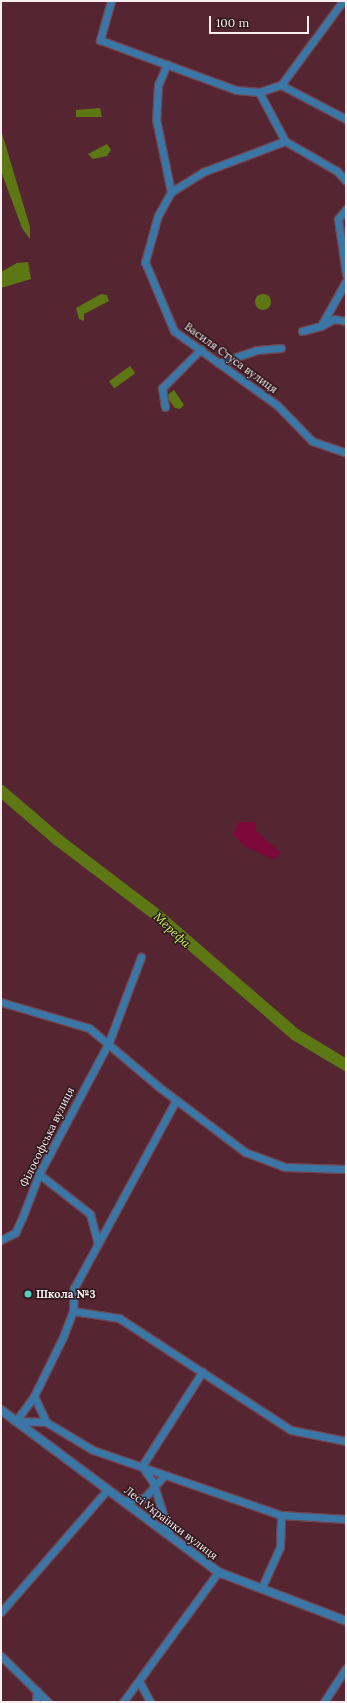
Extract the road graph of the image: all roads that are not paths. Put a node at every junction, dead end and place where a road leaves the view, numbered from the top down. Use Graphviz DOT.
graph roads {
  1 [pos="111,1"];
  2 [pos="343,1"];
  3 [pos="166,64"];
  4 [pos="281,85"];
  5 [pos="259,92"];
  6 [pos="346,119"];
  7 [pos="286,141"];
  8 [pos="346,181"];
  9 [pos="171,192"];
  10 [pos="346,209"];
  11 [pos="346,274"];
  12 [pos="346,281"];
  13 [pos="346,321"];
  14 [pos="321,326"];
  15 [pos="302,331"];
  16 [pos="281,348"];
  17 [pos="201,349"];
  18 [pos="218,363"];
  19 [pos="165,407"];
  20 [pos="346,453"];
  21 [pos="141,956"];
  22 [pos="1,1002"];
  23 [pos="109,1042"];
  24 [pos="176,1100"];
  25 [pos="346,1169"];
  26 [pos="39,1174"];
  27 [pos="3,1241"];
  28 [pos="98,1243"];
  29 [pos="73,1311"];
  30 [pos="202,1372"];
  31 [pos="34,1396"];
  32 [pos="1,1410"];
  33 [pos="16,1421"];
  34 [pos="46,1422"];
  35 [pos="346,1441"];
  36 [pos="142,1466"];
  37 [pos="165,1475"];
  38 [pos="155,1488"];
  39 [pos="108,1489"];
  40 [pos="124,1501"];
  41 [pos="281,1515"];
  42 [pos="346,1519"];
  43 [pos="170,1536"];
  44 [pos="218,1572"];
  45 [pos="262,1587"];
  46 [pos="1,1612"];
  47 [pos="346,1621"];
  48 [pos="1,1656"];
  49 [pos="346,1668"];
  50 [pos="139,1681"];
  51 [pos="37,1691"];
  52 [pos="36,1702"];
  53 [pos="48,1702"];
  54 [pos="123,1702"];
  55 [pos="150,1702"];
  56 [pos="324,1702"];
  1 -- 3 [label="street"];
  2 -- 4 [label="street"];
  3 -- 5 [label="street"];
  3 -- 9 [label="street"];
  4 -- 5 [label="street"];
  4 -- 6 [label="street"];
  5 -- 7 [label="street"];
  7 -- 8 [label="street"];
  7 -- 9 [label="street"];
  9 -- 17 [label="street, Василя Стуса вулиця"];
  10 -- 11 [label="street"];
  12 -- 14 [label="street"];
  13 -- 14 [label="street"];
  14 -- 15 [label="street"];
  16 -- 18 [label="street"];
  17 -- 18 [label="street, Василя Стуса вулиця"];
  17 -- 19 [label="street"];
  18 -- 20 [label="street, Василя Стуса вулиця"];
  21 -- 23 [label="street, Філософська вулиця"];
  22 -- 23 [label="street"];
  23 -- 24 [label="street"];
  23 -- 26 [label="street, Філософська вулиця"];
  24 -- 25 [label="street"];
  24 -- 28 [label="street"];
  26 -- 27 [label="street, Філософська вулиця"];
  26 -- 28 [label="street"];
  28 -- 29 [label="street"];
  29 -- 30 [label="street"];
  29 -- 31 [label="street"];
  30 -- 35 [label="street"];
  30 -- 36 [label="street"];
  31 -- 33 [label="street"];
  31 -- 34 [label="street"];
  32 -- 33 [label="street, Лесі Українки вулиця"];
  33 -- 34 [label="street"];
  33 -- 39 [label="street, Лесі Українки вулиця"];
  34 -- 36 [label="street"];
  36 -- 37 [label="street"];
  36 -- 38 [label="street"];
  37 -- 38 [label="street"];
  37 -- 41 [label="street"];
  38 -- 40 [label="street"];
  38 -- 43 [label="street"];
  39 -- 40 [label="street, Лесі Українки вулиця"];
  39 -- 46 [label="street"];
  40 -- 43 [label="street, Лесі Українки вулиця"];
  41 -- 42 [label="street"];
  41 -- 45 [label="street"];
  43 -- 44 [label="street, Лесі Українки вулиця"];
  44 -- 45 [label="street, Лесі Українки вулиця"];
  44 -- 50 [label="street"];
  45 -- 47 [label="street, Лесі Українки вулиця"];
  48 -- 51 [label="street"];
  49 -- 56 [label="street"];
  50 -- 54 [label="street"];
  50 -- 55 [label="street"];
  51 -- 52 [label="street"];
  51 -- 53 [label="street"];
}
